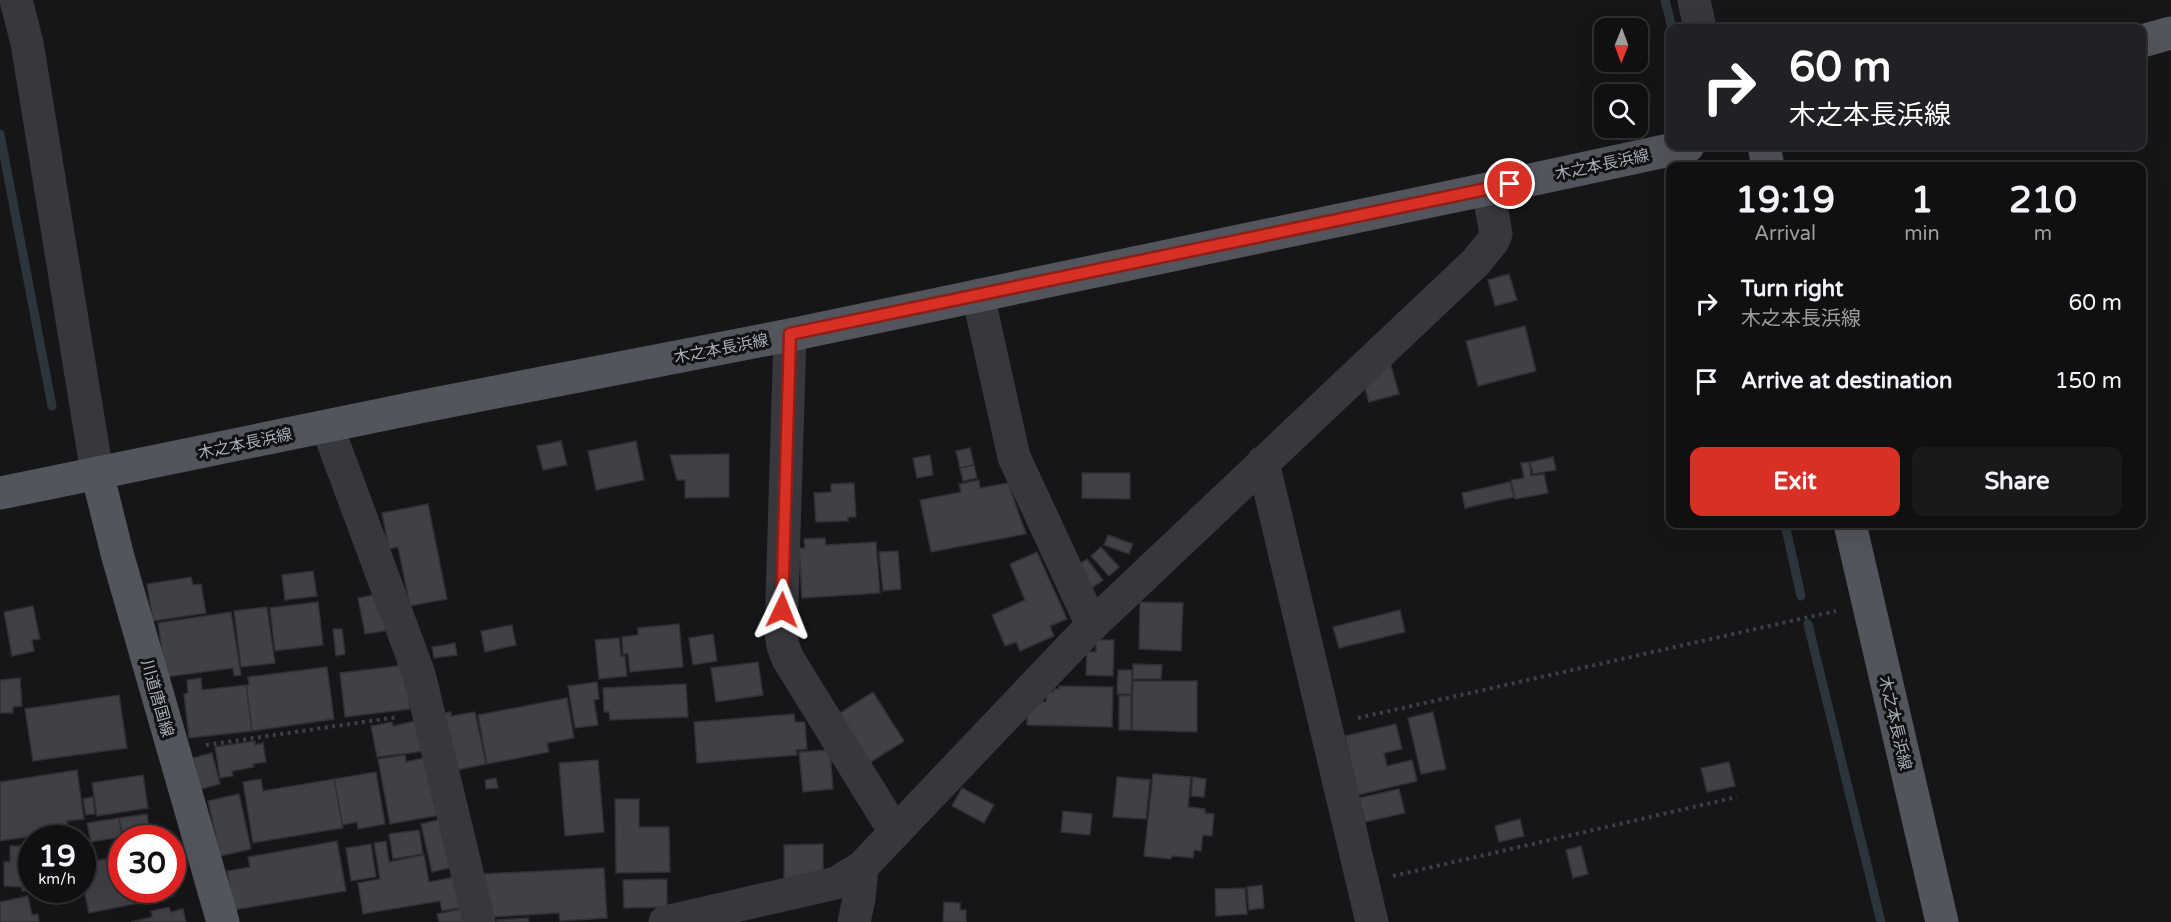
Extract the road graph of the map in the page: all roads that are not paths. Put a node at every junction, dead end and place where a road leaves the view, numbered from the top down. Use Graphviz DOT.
graph roads {
  1 [pos="16,0"];
  2 [pos="1694,0"];
  3 [pos="1699,24"];
  4 [pos="2171,33"];
  5 [pos="2146,40"];
  6 [pos="1669,150"];
  7 [pos="1488,189"];
  8 [pos="978,295"];
  9 [pos="790,334"];
  10 [pos="327,426"];
  11 [pos="1263,462"];
  12 [pos="97,473"];
  13 [pos="0,493"];
  14 [pos="1851,528"];
  15 [pos="1092,625"];
  16 [pos="896,832"];
  17 [pos="862,867"];
  18 [pos="223,922"];
  19 [pos="479,922"];
  20 [pos="665,922"];
  21 [pos="854,922"];
  22 [pos="1372,922"];
  23 [pos="1942,922"];
  1 -- 12 [label="street"];
  2 -- 3 [label="street"];
  4 -- 5 [label="main road"];
  6 -- 7 [label="main road, 木之本長浜線"];
  7 -- 8 [label="main road, 木之本長浜線"];
  7 -- 11 [label="street"];
  8 -- 9 [label="main road, 木之本長浜線"];
  8 -- 15 [label="street"];
  9 -- 10 [label="main road, 木之本長浜線"];
  9 -- 16 [label="street"];
  10 -- 12 [label="main road, 木之本長浜線"];
  10 -- 19 [label="street"];
  11 -- 15 [label="street"];
  11 -- 22 [label="street"];
  12 -- 13 [label="main road, 木之本長浜線"];
  12 -- 18 [label="main road, 川道唐国線"];
  14 -- 23 [label="main road, 木之本長浜線"];
  15 -- 16 [label="street"];
  16 -- 17 [label="street"];
  17 -- 20 [label="street"];
  17 -- 21 [label="street"];
}
